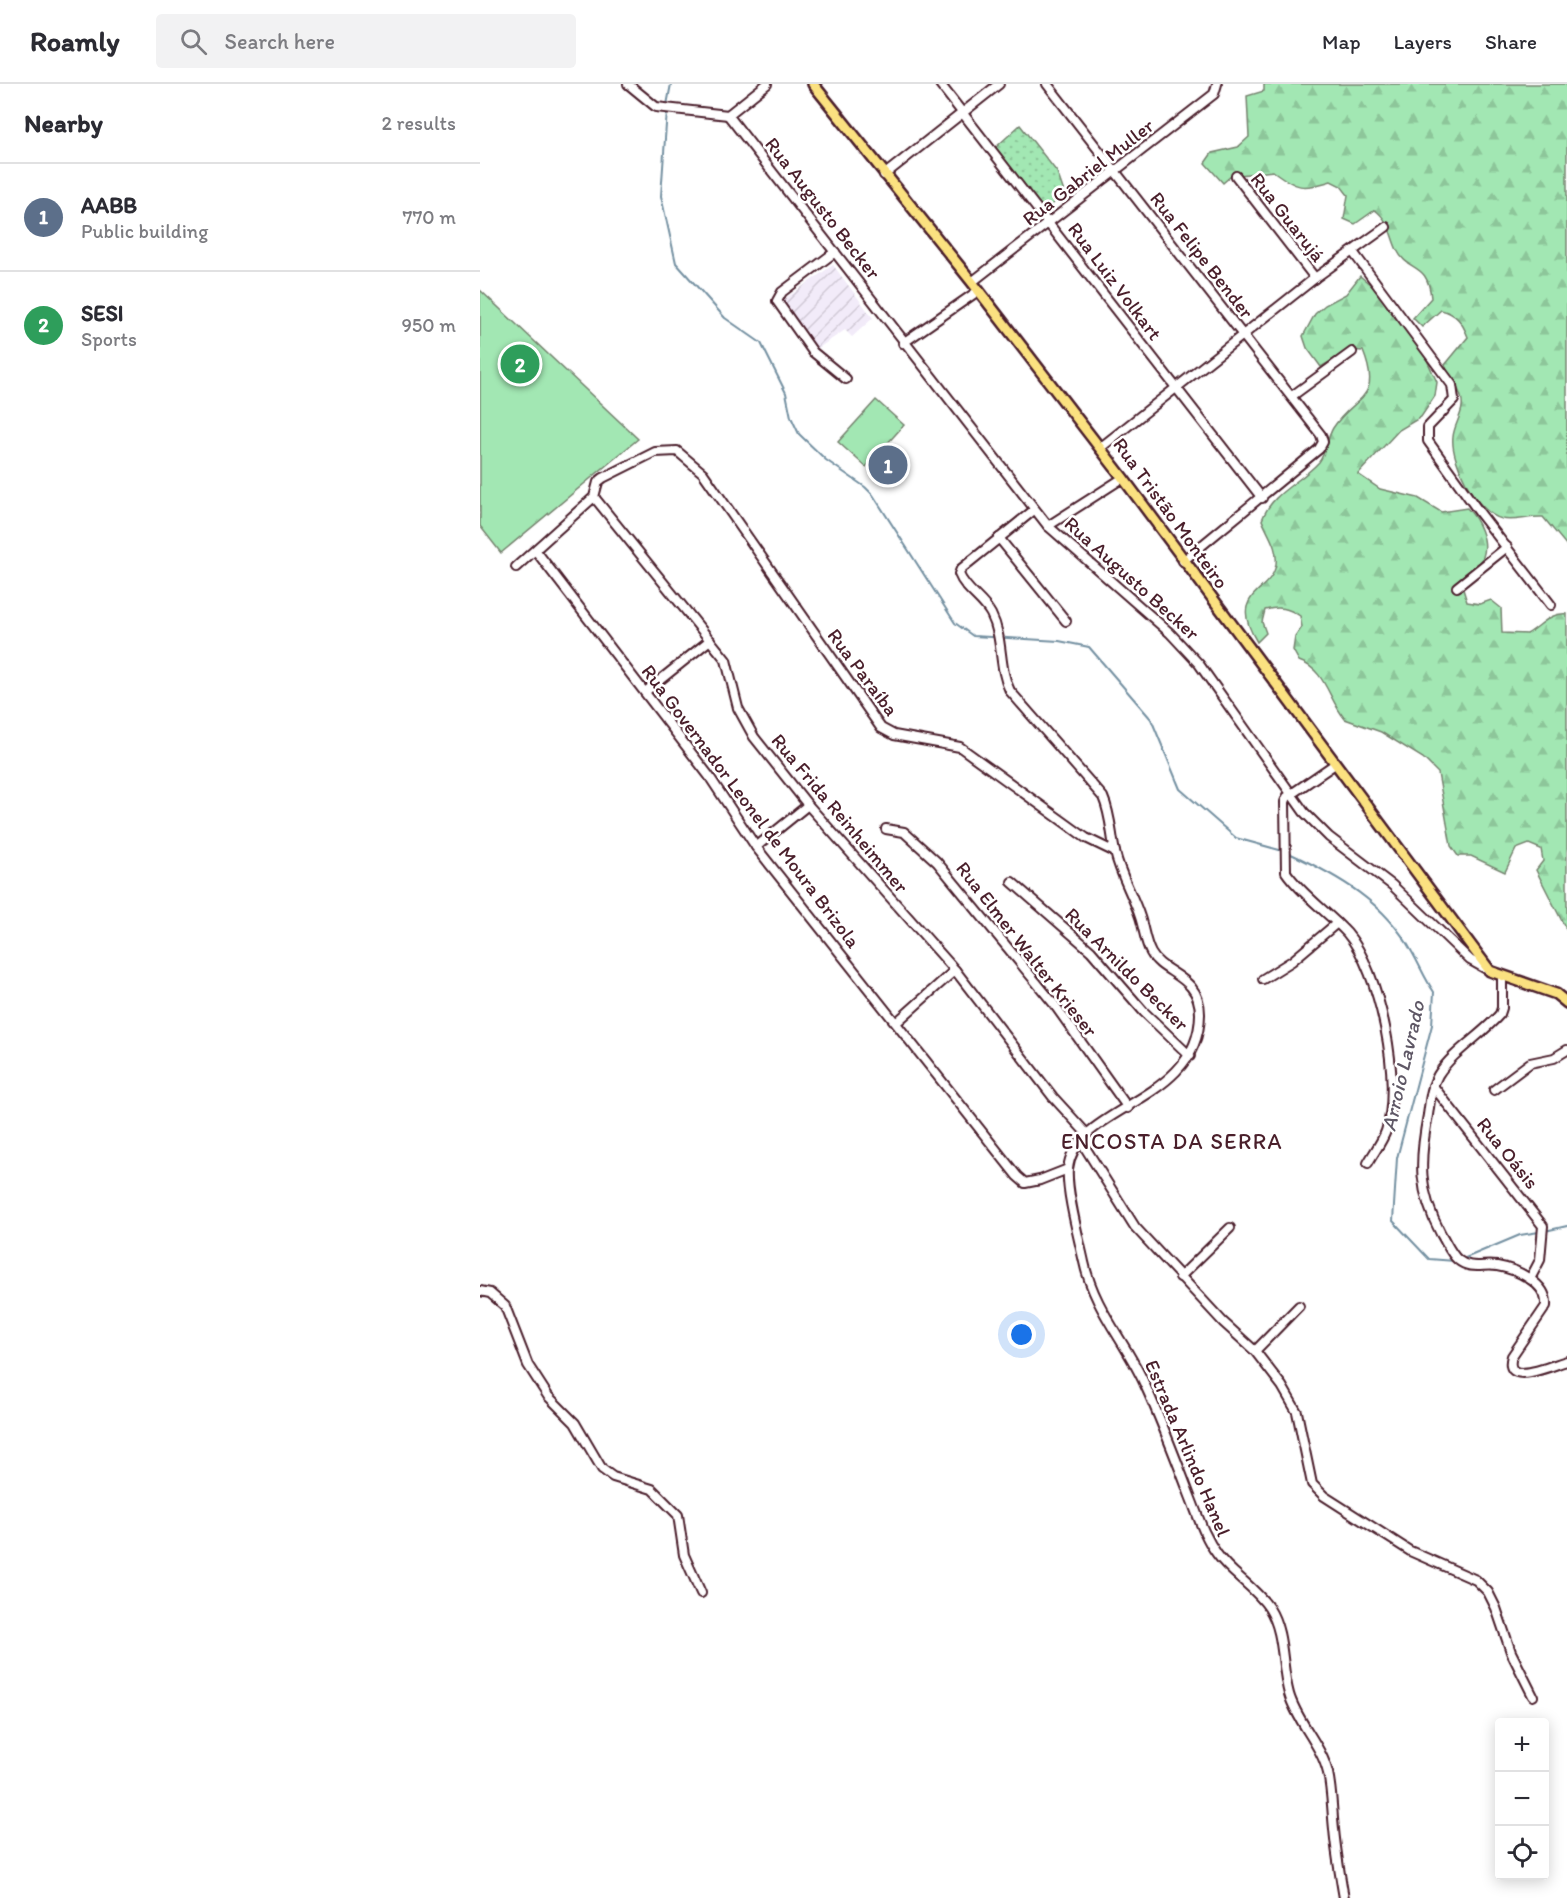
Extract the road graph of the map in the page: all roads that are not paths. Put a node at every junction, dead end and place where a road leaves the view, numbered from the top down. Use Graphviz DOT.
graph roads {
  1 [pos="628,84"];
  2 [pos="767,84"];
  3 [pos="813,84"];
  4 [pos="940,84"];
  5 [pos="999,84"];
  6 [pos="1047,84"];
  7 [pos="1217,84"];
  8 [pos="962,112"];
  9 [pos="728,115"];
  10 [pos="1115,171"];
  11 [pos="884,175"];
  12 [pos="1236,176"];
  13 [pos="1051,223"];
  14 [pos="1386,227"];
  15 [pos="836,252"];
  16 [pos="1353,252"];
  17 [pos="1315,278"];
  18 [pos="975,286"];
  19 [pos="1243,334"];
  20 [pos="903,343"];
  21 [pos="1352,352"];
  22 [pos="846,379"];
  23 [pos="1176,388"];
  24 [pos="1292,396"];
  25 [pos="1100,448"];
  26 [pos="1123,478"];
  27 [pos="594,497"];
  28 [pos="1262,498"];
  29 [pos="1034,510"];
  30 [pos="1048,526"];
  31 [pos="999,538"];
  32 [pos="1507,547"];
  33 [pos="536,551"];
  34 [pos="1183,561"];
  35 [pos="516,567"];
  36 [pos="1457,587"];
  37 [pos="1551,605"];
  38 [pos="1066,621"];
  39 [pos="710,640"];
  40 [pos="645,692"];
  41 [pos="1335,764"];
  42 [pos="1291,794"];
  43 [pos="808,805"];
  44 [pos="886,829"];
  45 [pos="756,847"];
  46 [pos="1115,852"];
  47 [pos="1012,882"];
  48 [pos="1337,923"];
  49 [pos="955,970"];
  50 [pos="1490,971"];
  51 [pos="1502,976"];
  52 [pos="1263,979"];
  53 [pos="1567,1003"];
  54 [pos="897,1022"];
  55 [pos="1567,1050"];
  56 [pos="1190,1056"];
  57 [pos="1433,1086"];
  58 [pos="1494,1090"];
  59 [pos="1128,1108"];
  60 [pos="1084,1138"];
  61 [pos="1368,1162"];
  62 [pos="1068,1169"];
  63 [pos="1230,1228"];
  64 [pos="1180,1277"];
  65 [pos="1530,1279"];
  66 [pos="480,1291"];
  67 [pos="1299,1306"];
  68 [pos="1256,1351"];
  69 [pos="1567,1360"];
  70 [pos="701,1593"];
  71 [pos="1533,1695"];
  72 [pos="1344,1898"];
  1 -- 9 [label="street"];
  2 -- 9 [label="street"];
  3 -- 11 [label="main road, Rua Tristão Monteiro"];
  4 -- 8 [label="street, Rua Luiz Volkart"];
  5 -- 8 [label="street"];
  6 -- 10 [label="street, Rua Felipe Bender"];
  7 -- 10 [label="street, Rua Gabriel Muller"];
  8 -- 11 [label="street"];
  8 -- 13 [label="street, Rua Luiz Volkart"];
  9 -- 15 [label="street, Rua Augusto Becker"];
  10 -- 13 [label="street, Rua Gabriel Muller"];
  10 -- 19 [label="street, Rua Felipe Bender"];
  11 -- 18 [label="main road, Rua Tristão Monteiro"];
  12 -- 17 [label="street, Rua Guarujá"];
  13 -- 18 [label="street, Rua Gabriel Muller"];
  13 -- 23 [label="street, Rua Luiz Volkart"];
  14 -- 16 [label="street"];
  15 -- 20 [label="street, Rua Augusto Becker"];
  15 -- 22 [label="street"];
  16 -- 17 [label="street"];
  16 -- 32 [label="street"];
  17 -- 19 [label="street"];
  18 -- 20 [label="street, Rua Gabriel Muller"];
  18 -- 25 [label="main road, Rua Tristão Monteiro"];
  19 -- 23 [label="street"];
  19 -- 24 [label="street, Rua Felipe Bender"];
  20 -- 29 [label="street, Rua Augusto Becker"];
  21 -- 24 [label="street"];
  23 -- 25 [label="street"];
  23 -- 28 [label="street, Rua Luiz Volkart"];
  24 -- 28 [label="street, Rua Felipe Bender"];
  25 -- 26 [label="main road, Rua Tristão Monteiro"];
  26 -- 30 [label="street"];
  26 -- 34 [label="main road, Rua Tristão Monteiro"];
  27 -- 33 [label="street"];
  27 -- 39 [label="street, Rua Frida Reinheimmer"];
  27 -- 46 [label="street, Rua Paraíba"];
  28 -- 34 [label="street"];
  29 -- 30 [label="street, Rua Augusto Becker"];
  29 -- 31 [label="street"];
  30 -- 42 [label="street, Rua Augusto Becker"];
  31 -- 38 [label="street"];
  31 -- 46 [label="street"];
  32 -- 36 [label="street"];
  32 -- 37 [label="street"];
  33 -- 35 [label="street"];
  33 -- 40 [label="street, Rua Governador Leonel de Moura Brizola"];
  34 -- 41 [label="main road, Rua Tristão Monteiro"];
  39 -- 40 [label="street"];
  39 -- 43 [label="street, Rua Frida Reinheimmer"];
  40 -- 45 [label="street, Rua Governador Leonel de Moura Brizola"];
  41 -- 42 [label="street"];
  41 -- 50 [label="main road, Rua Tristão Monteiro"];
  42 -- 48 [label="street"];
  42 -- 50 [label="street, Rua Augusto Becker"];
  43 -- 45 [label="street"];
  43 -- 49 [label="street, Rua Frida Reinheimmer"];
  44 -- 59 [label="street, Rua Elmer Walter Krieser"];
  45 -- 54 [label="street, Rua Governador Leonel de Moura Brizola"];
  46 -- 56 [label="street"];
  47 -- 56 [label="street, Rua Arnildo Becker"];
  48 -- 52 [label="street"];
  48 -- 61 [label="street"];
  49 -- 54 [label="street"];
  49 -- 60 [label="street, Rua Frida Reinheimmer"];
  50 -- 51 [label="main road, Rua Augusto Becker"];
  51 -- 53 [label="main road, Rua Augusto Becker"];
  51 -- 57 [label="street"];
  54 -- 62 [label="street, Rua Governador Leonel de Moura Brizola"];
  55 -- 58 [label="street"];
  56 -- 59 [label="street"];
  57 -- 65 [label="street, Rua Oásis"];
  57 -- 65 [label="street"];
  59 -- 60 [label="street"];
  60 -- 62 [label="street"];
  60 -- 64 [label="street, Rua Frida Reinheimmer"];
  62 -- 72 [label="street, Estrada Arlindo Hanel"];
  63 -- 64 [label="street"];
  64 -- 68 [label="street, Rua Frida Reinheimmer"];
  65 -- 69 [label="street"];
  66 -- 70 [label="street"];
  67 -- 68 [label="street"];
  68 -- 71 [label="street, Rua Frida Reinheimmer"];
}
